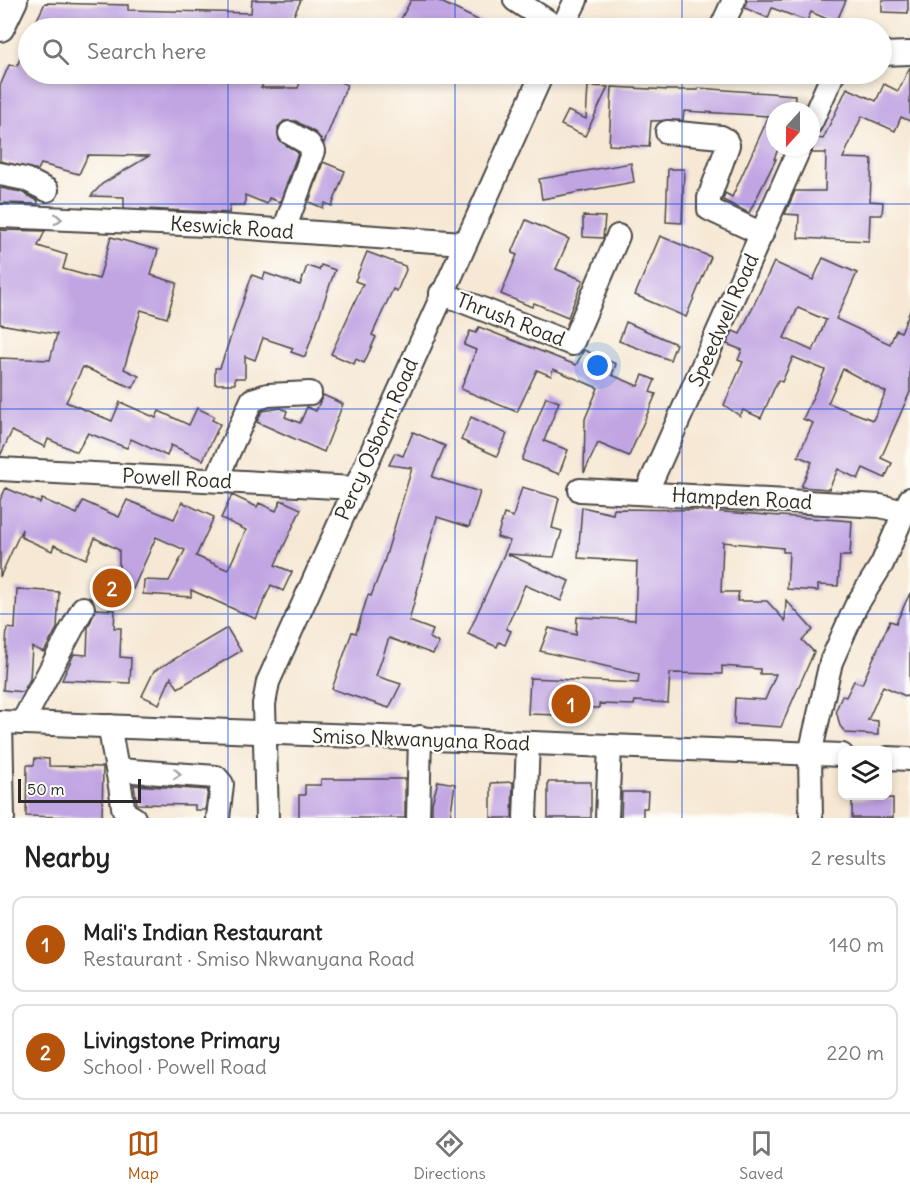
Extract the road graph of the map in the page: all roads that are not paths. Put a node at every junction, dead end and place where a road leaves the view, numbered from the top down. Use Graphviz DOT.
graph roads {
  1 [pos="13,0"];
  2 [pos="515,0"];
  3 [pos="576,0"];
  4 [pos="734,0"];
  5 [pos="544,18"];
  6 [pos="566,18"];
  7 [pos="726,18"];
  8 [pos="0,27"];
  9 [pos="910,53"];
  10 [pos="892,54"];
  11 [pos="537,84"];
  12 [pos="829,84"];
  13 [pos="820,103"];
  14 [pos="668,132"];
  15 [pos="290,133"];
  16 [pos="796,156"];
  17 [pos="0,174"];
  18 [pos="47,190"];
  19 [pos="0,216"];
  20 [pos="284,230"];
  21 [pos="762,234"];
  22 [pos="618,236"];
  23 [pos="463,243"];
  24 [pos="441,293"];
  25 [pos="310,393"];
  26 [pos="0,469"];
  27 [pos="216,480"];
  28 [pos="354,488"];
  29 [pos="580,490"];
  30 [pos="646,493"];
  31 [pos="907,505"];
  32 [pos="83,608"];
  33 [pos="8,723"];
  34 [pos="110,726"];
  35 [pos="266,733"];
  36 [pos="420,737"];
  37 [pos="528,743"];
  38 [pos="610,746"];
  39 [pos="810,754"];
  40 [pos="838,755"];
  41 [pos="892,758"];
  42 [pos="910,759"];
  43 [pos="119,770"];
  44 [pos="3,818"];
  45 [pos="134,818"];
  46 [pos="218,818"];
  47 [pos="267,818"];
  48 [pos="418,818"];
  49 [pos="525,818"];
  50 [pos="607,818"];
  51 [pos="811,818"];
  1 -- 8 [label="main road"];
  2 -- 5 [label="street"];
  3 -- 6 [label="street"];
  4 -- 7 [label="street"];
  9 -- 10 [label="street"];
  11 -- 23 [label="street, Percy Osborn Road"];
  12 -- 13 [label="street"];
  14 -- 21 [label="street"];
  15 -- 20 [label="street"];
  16 -- 21 [label="street, Speedwell Road"];
  17 -- 18 [label="street"];
  19 -- 20 [label="street, Keswick Road, one-way"];
  20 -- 23 [label="street, Keswick Road"];
  21 -- 30 [label="street, Speedwell Road"];
  22 -- 24 [label="street, Thrush Road"];
  23 -- 24 [label="street, Percy Osborn Road"];
  24 -- 28 [label="street, Percy Osborn Road"];
  25 -- 27 [label="street"];
  26 -- 27 [label="street, Powell Road"];
  27 -- 28 [label="street, Powell Road"];
  28 -- 35 [label="street, Percy Osborn Road"];
  29 -- 30 [label="street, Hampden Road"];
  30 -- 31 [label="street, Hampden Road"];
  31 -- 39 [label="street"];
  32 -- 33 [label="street"];
  33 -- 34 [label="street, Smiso Nkwanyana Road"];
  33 -- 44 [label="street"];
  34 -- 35 [label="street, Smiso Nkwanyana Road"];
  34 -- 43 [label="street"];
  35 -- 36 [label="street, Smiso Nkwanyana Road"];
  35 -- 47 [label="street, Percy Osborn Road"];
  36 -- 37 [label="street, Smiso Nkwanyana Road"];
  36 -- 48 [label="street"];
  37 -- 38 [label="street, Smiso Nkwanyana Road"];
  37 -- 49 [label="street"];
  38 -- 39 [label="street, Smiso Nkwanyana Road"];
  38 -- 50 [label="street"];
  39 -- 40 [label="street, Smiso Nkwanyana Road"];
  39 -- 51 [label="street"];
  41 -- 42 [label="street"];
  43 -- 45 [label="street"];
  43 -- 46 [label="street, one-way"];
}
